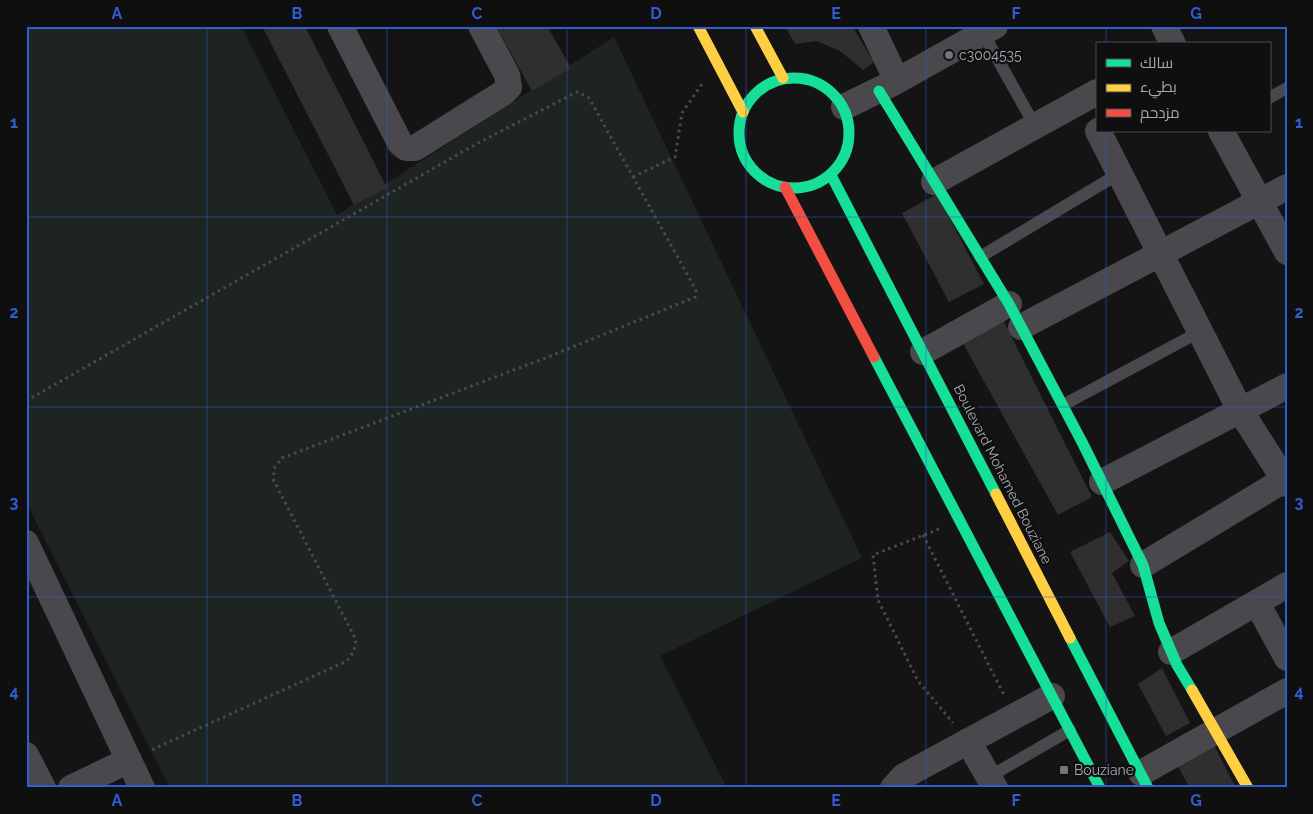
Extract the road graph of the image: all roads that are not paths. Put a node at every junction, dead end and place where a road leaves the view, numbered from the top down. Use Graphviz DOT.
graph roads {
  1 [pos="340,26"];
  2 [pos="481,26"];
  3 [pos="698,26"];
  4 [pos="755,26"];
  5 [pos="871,26"];
  6 [pos="1164,26"];
  7 [pos="989,30"];
  8 [pos="1172,42"];
  9 [pos="783,78"];
  10 [pos="888,86"];
  11 [pos="1287,88"];
  12 [pos="1089,96"];
  13 [pos="1270,97"];
  14 [pos="844,107"];
  15 [pos="743,112"];
  16 [pos="1035,126"];
  17 [pos="1096,126"];
  18 [pos="1098,132"];
  19 [pos="1222,132"];
  20 [pos="1120,173"];
  21 [pos="831,175"];
  22 [pos="934,182"];
  23 [pos="1287,187"];
  24 [pos="785,188"];
  25 [pos="1260,202"];
  26 [pos="1287,252"];
  27 [pos="1162,254"];
  28 [pos="980,257"];
  29 [pos="1009,304"];
  30 [pos="1021,327"];
  31 [pos="1200,331"];
  32 [pos="923,352"];
  33 [pos="1287,386"];
  34 [pos="1062,404"];
  35 [pos="1240,410"];
  36 [pos="1102,482"];
  37 [pos="1286,482"];
  38 [pos="26,543"];
  39 [pos="1142,565"];
  40 [pos="1287,585"];
  41 [pos="1257,603"];
  42 [pos="1171,652"];
  43 [pos="1287,658"];
  44 [pos="1287,692"];
  45 [pos="1052,696"];
  46 [pos="1070,730"];
  47 [pos="1216,731"];
  48 [pos="968,741"];
  49 [pos="26,755"];
  50 [pos="129,760"];
  51 [pos="1144,781"];
  52 [pos="992,782"];
  53 [pos="1097,783"];
  54 [pos="43,788"];
  55 [pos="71,788"];
  56 [pos="142,788"];
  57 [pos="894,788"];
  58 [pos="1082,788"];
  59 [pos="1248,788"];
  1 -- 2 [label="street"];
  3 -- 15 [label="street"];
  4 -- 9 [label="street"];
  5 -- 10 [label="street"];
  6 -- 8 [label="street"];
  7 -- 10 [label="street"];
  7 -- 16 [label="lane"];
  9 -- 14 [label="street"];
  9 -- 15 [label="street"];
  10 -- 14 [label="street"];
  10 -- 22 [label="street"];
  11 -- 13 [label="lane"];
  12 -- 16 [label="street"];
  12 -- 17 [label="street"];
  14 -- 21 [label="street"];
  15 -- 24 [label="street"];
  16 -- 22 [label="street"];
  18 -- 20 [label="street"];
  19 -- 25 [label="street"];
  20 -- 27 [label="street"];
  20 -- 28 [label="lane"];
  21 -- 24 [label="street"];
  21 -- 32 [label="street, Boulevard Mohamed Bouziane"];
  22 -- 28 [label="street"];
  23 -- 25 [label="street"];
  24 -- 45 [label="street"];
  25 -- 26 [label="street"];
  25 -- 27 [label="street"];
  27 -- 30 [label="street"];
  27 -- 31 [label="street"];
  28 -- 29 [label="street"];
  29 -- 30 [label="street"];
  29 -- 32 [label="street"];
  30 -- 34 [label="street"];
  31 -- 34 [label="lane"];
  31 -- 35 [label="street"];
  32 -- 51 [label="street, Boulevard Mohamed Bouziane"];
  33 -- 35 [label="street"];
  34 -- 36 [label="street"];
  35 -- 36 [label="street"];
  35 -- 37 [label="street"];
  36 -- 39 [label="street"];
  37 -- 39 [label="street"];
  38 -- 50 [label="street"];
  39 -- 42 [label="street"];
  40 -- 41 [label="street"];
  41 -- 42 [label="street"];
  41 -- 43 [label="street"];
  42 -- 47 [label="street"];
  44 -- 47 [label="street"];
  45 -- 46 [label="street"];
  45 -- 48 [label="street"];
  46 -- 52 [label="lane"];
  46 -- 53 [label="street"];
  47 -- 51 [label="street"];
  47 -- 59 [label="street"];
  48 -- 52 [label="street"];
  48 -- 57 [label="street"];
  49 -- 54 [label="street"];
  50 -- 55 [label="street"];
  50 -- 56 [label="street"];
  53 -- 58 [label="lane"];
}
